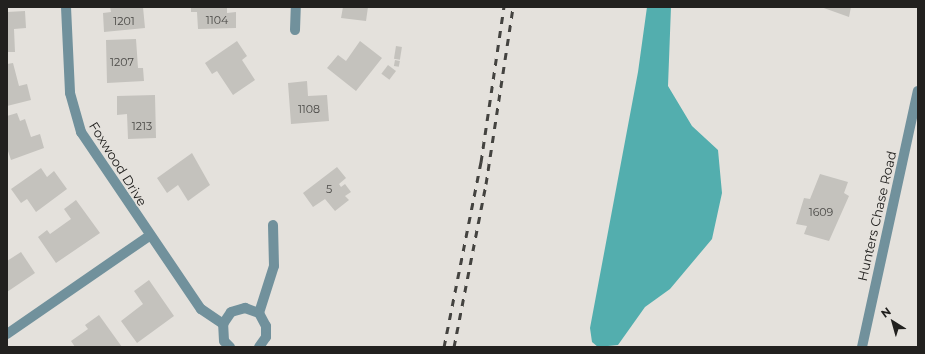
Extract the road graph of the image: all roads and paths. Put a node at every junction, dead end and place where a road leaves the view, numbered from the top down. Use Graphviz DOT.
graph roads {
  1 [pos="66,7"];
  2 [pos="296,7"];
  3 [pos="296,30"];
  4 [pos="918,91"];
  5 [pos="273,225"];
  6 [pos="148,236"];
  7 [pos="259,314"];
  8 [pos="223,324"];
  9 [pos="7,334"];
  10 [pos="230,347"];
  11 [pos="259,347"];
  12 [pos="862,347"];
  1 -- 6 [label="street, Foxwood Drive"];
  2 -- 3 [label="street"];
  4 -- 12 [label="street, Hunters Chase Road"];
  5 -- 7 [label="street"];
  6 -- 8 [label="street, Foxwood Drive"];
  6 -- 9 [label="street"];
  7 -- 8 [label="street"];
  7 -- 11 [label="street"];
  8 -- 10 [label="street"];
}
